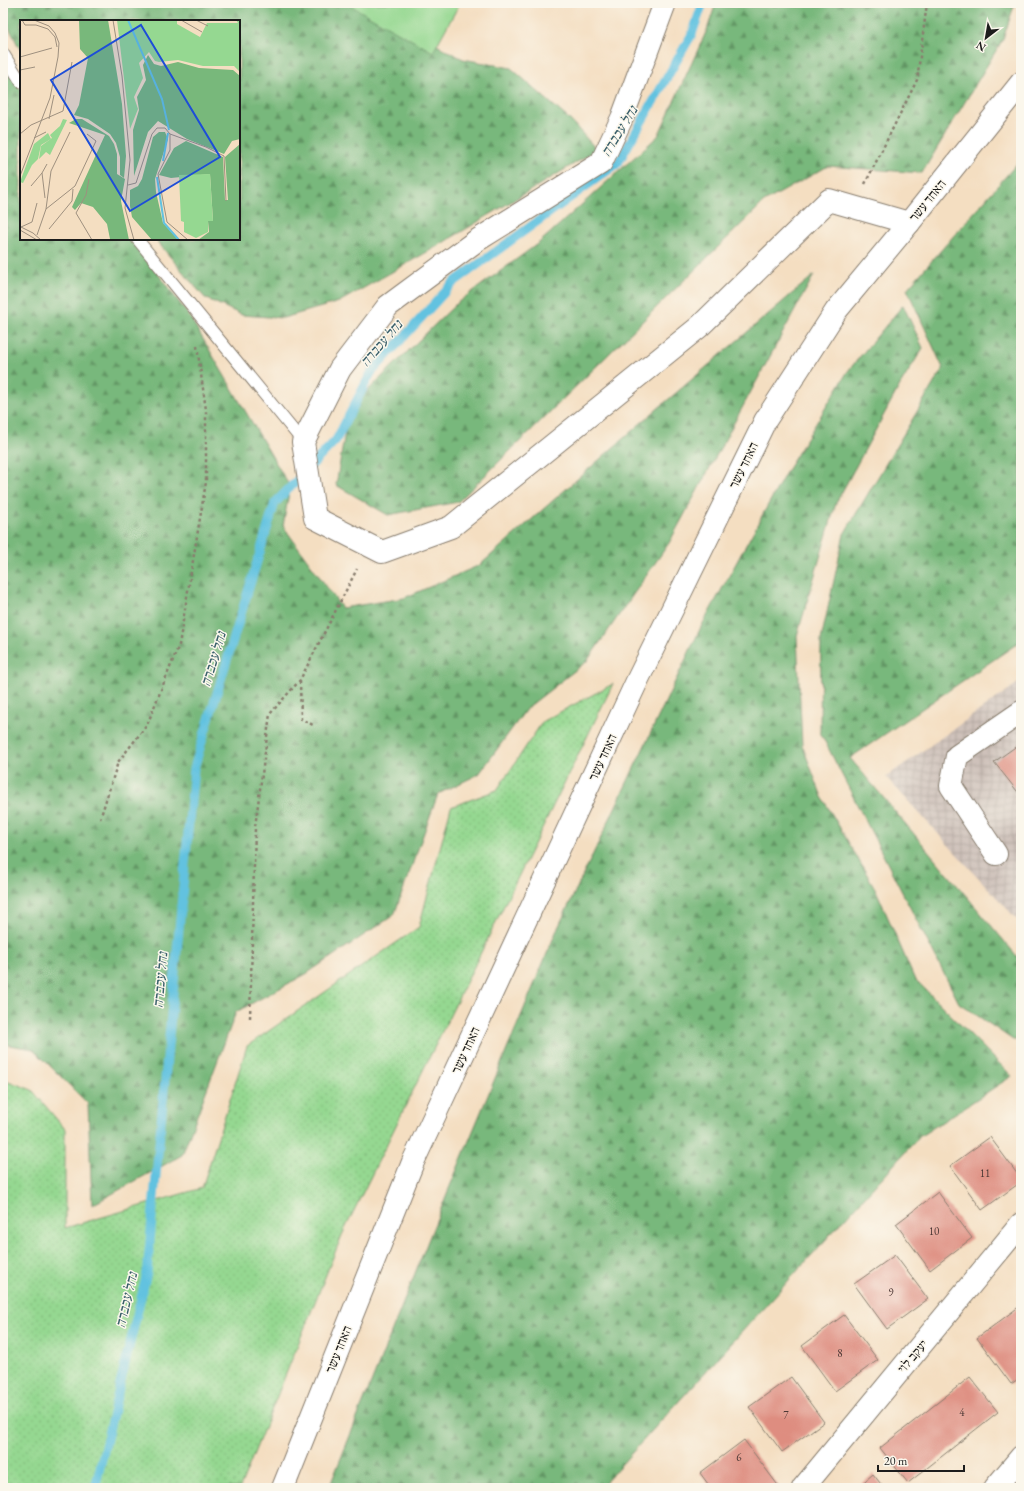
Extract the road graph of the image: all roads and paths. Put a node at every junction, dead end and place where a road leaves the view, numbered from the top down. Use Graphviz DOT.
graph roads {
  1 [pos="665,3"];
  2 [pos="927,3"];
  3 [pos="3,53"];
  4 [pos="20,80"];
  5 [pos="1021,82"];
  6 [pos="853,208"];
  7 [pos="909,223"];
  8 [pos="138,240"];
  9 [pos="202,319"];
  10 [pos="304,444"];
  11 [pos="369,545"];
  12 [pos="300,680"];
  13 [pos="1021,712"];
  14 [pos="315,726"];
  15 [pos="100,819"];
  16 [pos="996,854"];
  17 [pos="250,1018"];
  18 [pos="1021,1224"];
  19 [pos="1021,1457"];
  20 [pos="283,1488"];
  21 [pos="803,1488"];
  22 [pos="995,1488"];
  1 -- 10 [label="street"];
  2 -- 6 [label="path"];
  3 -- 4 [label="lane"];
  5 -- 7 [label="street, האחד עשר"];
  6 -- 7 [label="street"];
  6 -- 11 [label="street"];
  7 -- 20 [label="street, האחד עשר"];
  8 -- 9 [label="lane"];
  9 -- 10 [label="lane"];
  9 -- 15 [label="path"];
  10 -- 11 [label="street"];
  11 -- 12 [label="path"];
  12 -- 14 [label="path"];
  12 -- 17 [label="path"];
  13 -- 16 [label="street"];
  18 -- 21 [label="street, יעקב לוי"];
  19 -- 22 [label="street"];
}
